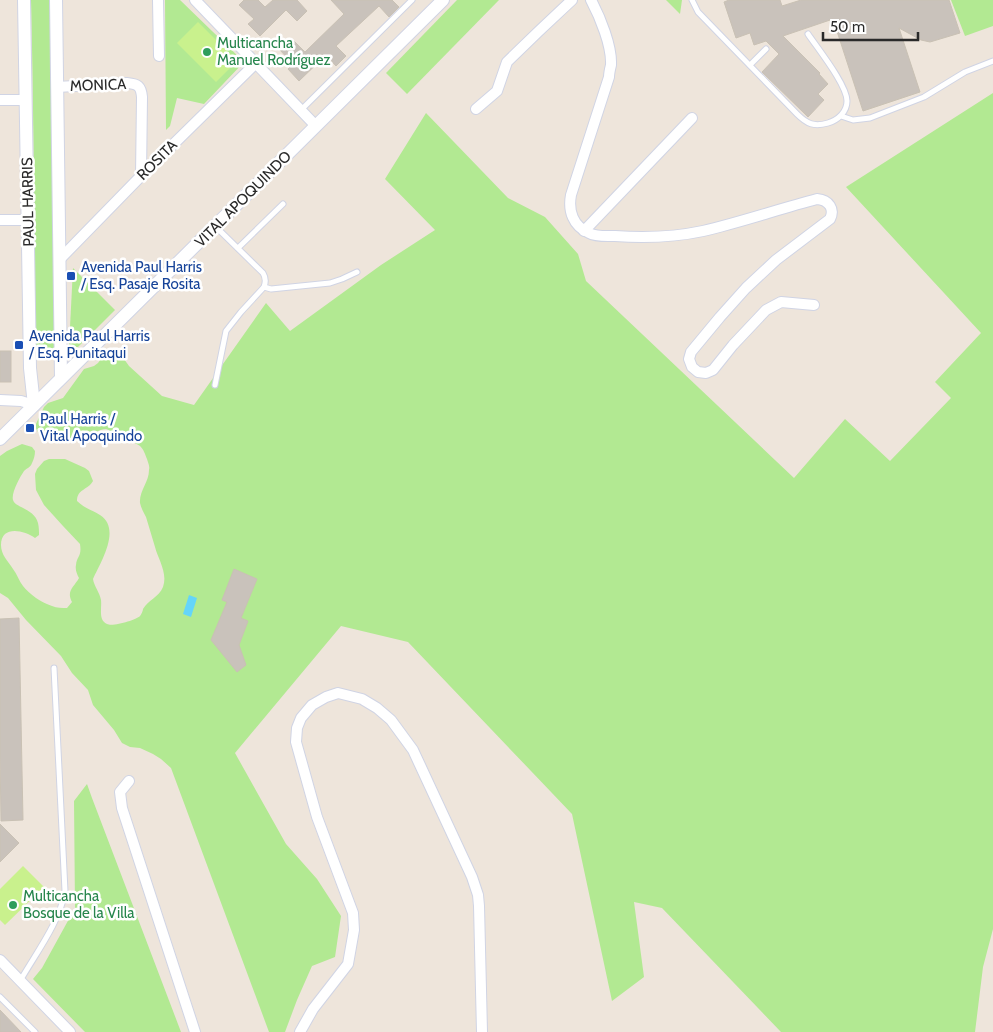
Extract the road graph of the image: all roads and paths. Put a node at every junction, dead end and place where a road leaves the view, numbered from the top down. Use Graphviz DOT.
graph roads {
  1 [pos="24,0"];
  2 [pos="56,0"];
  3 [pos="158,0"];
  4 [pos="195,0"];
  5 [pos="412,0"];
  6 [pos="443,0"];
  7 [pos="572,0"];
  8 [pos="591,0"];
  9 [pos="692,0"];
  10 [pos="808,34"];
  11 [pos="766,49"];
  12 [pos="159,56"];
  13 [pos="993,61"];
  14 [pos="256,63"];
  15 [pos="750,65"];
  16 [pos="57,87"];
  17 [pos="0,100"];
  18 [pos="26,100"];
  19 [pos="476,109"];
  20 [pos="301,110"];
  21 [pos="841,116"];
  22 [pos="692,118"];
  23 [pos="316,126"];
  24 [pos="141,176"];
  25 [pos="283,204"];
  26 [pos="0,220"];
  27 [pos="28,220"];
  28 [pos="215,226"];
  29 [pos="584,231"];
  30 [pos="238,248"];
  31 [pos="60,259"];
  32 [pos="357,272"];
  33 [pos="264,287"];
  34 [pos="814,305"];
  35 [pos="61,378"];
  36 [pos="214,385"];
  37 [pos="0,400"];
  38 [pos="34,405"];
  39 [pos="0,439"];
  40 [pos="54,668"];
  41 [pos="129,781"];
  42 [pos="0,960"];
  43 [pos="20,981"];
  44 [pos="0,997"];
  45 [pos="35,1032"];
  46 [pos="70,1032"];
  47 [pos="195,1032"];
  48 [pos="300,1032"];
  49 [pos="482,1032"];
  1 -- 18 [label="street, PAUL HARRIS"];
  2 -- 16 [label="street, PAUL HARRIS"];
  3 -- 12 [label="street"];
  4 -- 14 [label="street"];
  5 -- 20 [label="lane"];
  6 -- 23 [label="street, VITAL APOQUINDO"];
  7 -- 19 [label="street"];
  8 -- 29 [label="street"];
  9 -- 15 [label="lane"];
  10 -- 21 [label="lane"];
  11 -- 15 [label="lane"];
  13 -- 21 [label="lane"];
  14 -- 20 [label="street"];
  14 -- 24 [label="street, ROSITA"];
  15 -- 21 [label="lane"];
  16 -- 24 [label="street, MONICA"];
  16 -- 31 [label="street, PAUL HARRIS"];
  17 -- 18 [label="street"];
  18 -- 27 [label="street, PAUL HARRIS"];
  20 -- 23 [label="street"];
  22 -- 29 [label="street"];
  23 -- 28 [label="street, VITAL APOQUINDO"];
  24 -- 31 [label="street, ROSITA"];
  25 -- 30 [label="lane"];
  26 -- 27 [label="street"];
  27 -- 38 [label="street, PAUL HARRIS"];
  28 -- 30 [label="lane"];
  28 -- 35 [label="street, VITAL APOQUINDO"];
  29 -- 34 [label="street"];
  30 -- 33 [label="lane"];
  31 -- 35 [label="street, PAUL HARRIS"];
  32 -- 33 [label="lane"];
  33 -- 36 [label="lane"];
  35 -- 38 [label="street, VITAL APOQUINDO"];
  37 -- 38 [label="street"];
  38 -- 39 [label="street, VITAL APOQUINDO"];
  40 -- 43 [label="lane"];
  41 -- 47 [label="street"];
  42 -- 43 [label="street"];
  43 -- 46 [label="street"];
  44 -- 45 [label="lane"];
  48 -- 49 [label="street"];
}
